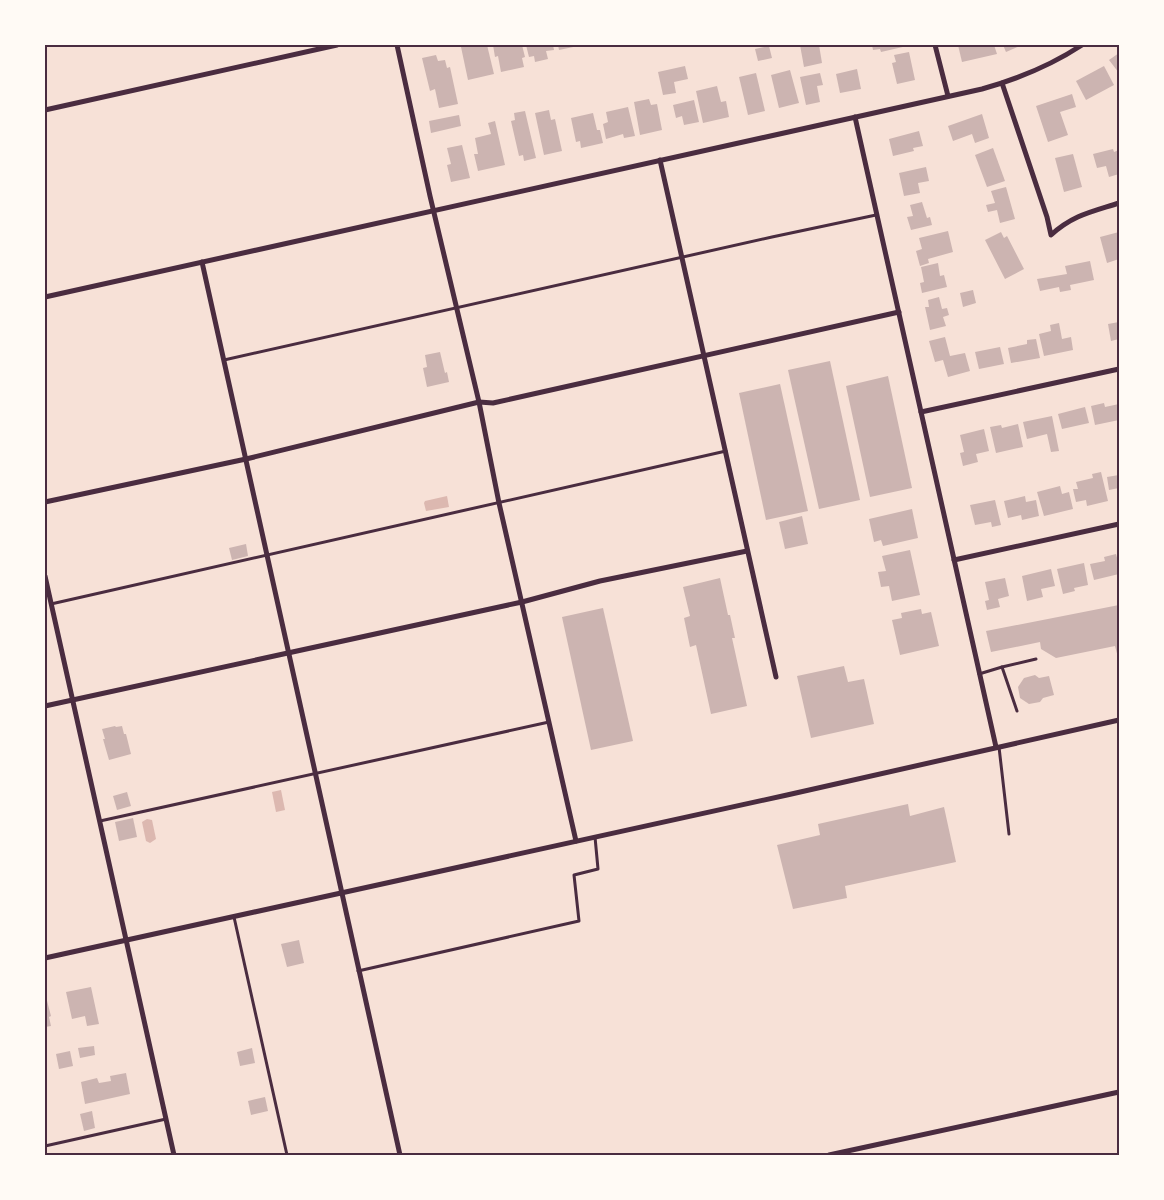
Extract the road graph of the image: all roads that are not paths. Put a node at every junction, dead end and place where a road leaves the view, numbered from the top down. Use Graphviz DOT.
graph roads {
  1 [pos="307,45"];
  2 [pos="337,45"];
  3 [pos="397,45"];
  4 [pos="935,45"];
  5 [pos="1082,45"];
  6 [pos="308,51"];
  7 [pos="1002,83"];
  8 [pos="948,96"];
  9 [pos="45,110"];
  10 [pos="855,117"];
  11 [pos="660,160"];
  12 [pos="1119,203"];
  13 [pos="434,210"];
  14 [pos="877,215"];
  15 [pos="682,257"];
  16 [pos="202,262"];
  17 [pos="45,297"];
  18 [pos="457,307"];
  19 [pos="899,312"];
  20 [pos="705,356"];
  21 [pos="224,360"];
  22 [pos="1119,369"];
  23 [pos="479,402"];
  24 [pos="921,412"];
  25 [pos="726,451"];
  26 [pos="246,459"];
  27 [pos="45,502"];
  28 [pos="499,504"];
  29 [pos="1119,524"];
  30 [pos="748,551"];
  31 [pos="267,554"];
  32 [pos="954,560"];
  33 [pos="45,576"];
  34 [pos="522,602"];
  35 [pos="51,604"];
  36 [pos="288,653"];
  37 [pos="1036,659"];
  38 [pos="1002,666"];
  39 [pos="979,674"];
  40 [pos="776,677"];
  41 [pos="73,701"];
  42 [pos="45,706"];
  43 [pos="1017,711"];
  44 [pos="1119,720"];
  45 [pos="550,722"];
  46 [pos="997,747"];
  47 [pos="314,774"];
  48 [pos="100,821"];
  49 [pos="1008,834"];
  50 [pos="595,837"];
  51 [pos="576,841"];
  52 [pos="342,893"];
  53 [pos="234,917"];
  54 [pos="126,940"];
  55 [pos="45,958"];
  56 [pos="358,971"];
  57 [pos="1119,1092"];
  58 [pos="166,1119"];
  59 [pos="45,1146"];
  60 [pos="849,1153"];
  61 [pos="174,1155"];
  62 [pos="287,1155"];
  63 [pos="400,1155"];
  64 [pos="829,1155"];
  1 -- 6 [label="street"];
  2 -- 6 [label="street"];
  3 -- 13 [label="street"];
  4 -- 8 [label="street"];
  5 -- 7 [label="street"];
  6 -- 9 [label="street"];
  7 -- 8 [label="street"];
  7 -- 12 [label="street"];
  8 -- 10 [label="street"];
  10 -- 11 [label="street"];
  10 -- 14 [label="street"];
  11 -- 13 [label="street"];
  11 -- 15 [label="street"];
  13 -- 16 [label="street"];
  13 -- 18 [label="street"];
  14 -- 15 [label="lane"];
  14 -- 19 [label="street"];
  15 -- 18 [label="lane"];
  15 -- 20 [label="street"];
  16 -- 17 [label="street"];
  16 -- 21 [label="street"];
  18 -- 21 [label="lane"];
  18 -- 23 [label="street"];
  19 -- 20 [label="street"];
  19 -- 24 [label="street"];
  20 -- 23 [label="street"];
  20 -- 25 [label="street"];
  21 -- 26 [label="street"];
  22 -- 24 [label="street"];
  23 -- 26 [label="street"];
  23 -- 28 [label="street"];
  24 -- 32 [label="street"];
  25 -- 28 [label="lane"];
  25 -- 30 [label="street"];
  26 -- 27 [label="street"];
  26 -- 31 [label="street"];
  28 -- 31 [label="lane"];
  28 -- 34 [label="street"];
  29 -- 32 [label="street"];
  30 -- 34 [label="street"];
  30 -- 40 [label="street"];
  31 -- 35 [label="lane"];
  31 -- 36 [label="street"];
  32 -- 39 [label="street"];
  33 -- 35 [label="street"];
  34 -- 36 [label="street"];
  34 -- 45 [label="street"];
  35 -- 41 [label="street"];
  36 -- 41 [label="street"];
  36 -- 47 [label="street"];
  37 -- 38 [label="lane"];
  38 -- 39 [label="lane"];
  38 -- 43 [label="lane"];
  39 -- 46 [label="street"];
  41 -- 42 [label="street"];
  41 -- 48 [label="street"];
  44 -- 46 [label="street"];
  45 -- 47 [label="lane"];
  45 -- 51 [label="street"];
  46 -- 49 [label="lane"];
  46 -- 50 [label="street"];
  47 -- 48 [label="lane"];
  47 -- 52 [label="street"];
  48 -- 54 [label="street"];
  50 -- 51 [label="street"];
  50 -- 56 [label="lane"];
  51 -- 52 [label="street"];
  52 -- 53 [label="street"];
  52 -- 56 [label="street"];
  53 -- 54 [label="street"];
  53 -- 62 [label="lane"];
  54 -- 55 [label="street"];
  54 -- 58 [label="street"];
  56 -- 63 [label="street"];
  57 -- 60 [label="street"];
  58 -- 59 [label="lane"];
  58 -- 61 [label="street"];
  60 -- 64 [label="street"];
}
